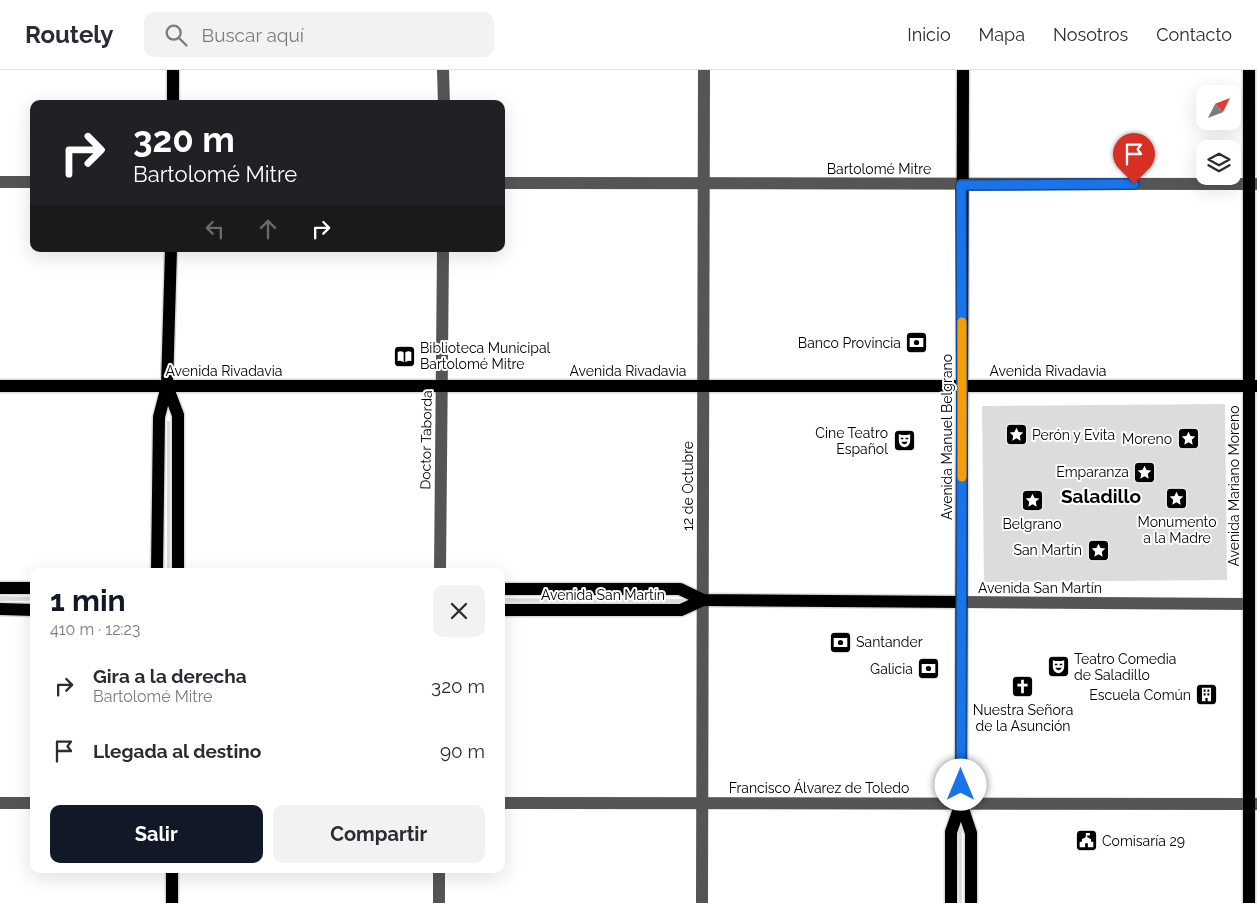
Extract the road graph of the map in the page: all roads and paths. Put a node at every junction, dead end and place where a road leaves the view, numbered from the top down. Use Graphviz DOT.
graph roads {
  1 [pos="173,70"];
  2 [pos="444,70"];
  3 [pos="704,70"];
  4 [pos="962,70"];
  5 [pos="1249,70"];
  6 [pos="173,100"];
  7 [pos="444,100"];
  8 [pos="0,182"];
  9 [pos="30,182"];
  10 [pos="505,183"];
  11 [pos="704,183"];
  12 [pos="1253,184"];
  13 [pos="961,185"];
  14 [pos="171,252"];
  15 [pos="443,252"];
  16 [pos="0,386"];
  17 [pos="167,386"];
  18 [pos="442,386"];
  19 [pos="703,386"];
  20 [pos="962,386"];
  21 [pos="1253,386"];
  22 [pos="157,568"];
  23 [pos="178,568"];
  24 [pos="440,568"];
  25 [pos="0,588"];
  26 [pos="30,588"];
  27 [pos="505,589"];
  28 [pos="703,600"];
  29 [pos="962,602"];
  30 [pos="1253,604"];
  31 [pos="0,610"];
  32 [pos="30,610"];
  33 [pos="505,610"];
  34 [pos="0,803"];
  35 [pos="30,803"];
  36 [pos="505,803"];
  37 [pos="703,803"];
  38 [pos="961,803"];
  39 [pos="1253,804"];
  40 [pos="172,873"];
  41 [pos="439,873"];
  42 [pos="172,903"];
  43 [pos="439,903"];
  44 [pos="702,903"];
  45 [pos="951,903"];
  46 [pos="971,903"];
  47 [pos="1249,903"];
  1 -- 6 [label="main road"];
  2 -- 7 [label="street"];
  3 -- 11 [label="street, 12 de Octubre"];
  4 -- 13 [label="main road, Avenida Manuel Belgrano"];
  5 -- 12 [label="main road, Avenida Mariano Moreno"];
  8 -- 9 [label="street"];
  10 -- 11 [label="street, Bartolomé Mitre"];
  11 -- 13 [label="street, Bartolomé Mitre"];
  11 -- 19 [label="street, 12 de Octubre"];
  12 -- 13 [label="street, Bartolomé Mitre"];
  12 -- 21 [label="main road, Avenida Mariano Moreno"];
  13 -- 20 [label="main road, Avenida Manuel Belgrano"];
  14 -- 17 [label="main road"];
  15 -- 18 [label="street, Doctor Taborda"];
  16 -- 17 [label="main road, Avenida Rivadavia"];
  17 -- 18 [label="main road, Avenida Rivadavia"];
  17 -- 22 [label="main road"];
  17 -- 23 [label="main road"];
  18 -- 19 [label="main road, Avenida Rivadavia"];
  18 -- 24 [label="street, Doctor Taborda"];
  19 -- 20 [label="main road, Avenida Rivadavia"];
  19 -- 28 [label="street, 12 de Octubre"];
  20 -- 21 [label="main road, Avenida Rivadavia"];
  20 -- 29 [label="main road, Avenida Manuel Belgrano"];
  21 -- 30 [label="main road, Avenida Mariano Moreno"];
  25 -- 26 [label="main road"];
  27 -- 28 [label="main road, Avenida San Martín"];
  28 -- 29 [label="main road, Avenida San Martín"];
  28 -- 33 [label="main road, Avenida San Martín"];
  28 -- 37 [label="street, 12 de Octubre"];
  29 -- 30 [label="street, Avenida San Martín"];
  29 -- 38 [label="main road, Avenida Manuel Belgrano"];
  30 -- 39 [label="main road, Avenida Mariano Moreno"];
  31 -- 32 [label="main road"];
  34 -- 35 [label="street"];
  36 -- 37 [label="street, Francisco Álvarez de Toledo"];
  37 -- 38 [label="street, Francisco Álvarez de Toledo"];
  37 -- 44 [label="street, 12 de Octubre"];
  38 -- 39 [label="street, Francisco Álvarez de Toledo"];
  38 -- 45 [label="main road, Avenida Manuel Belgrano"];
  38 -- 46 [label="main road, Avenida Manuel Belgrano"];
  39 -- 47 [label="main road, Avenida Mariano Moreno"];
  40 -- 42 [label="main road"];
  41 -- 43 [label="street"];
}
